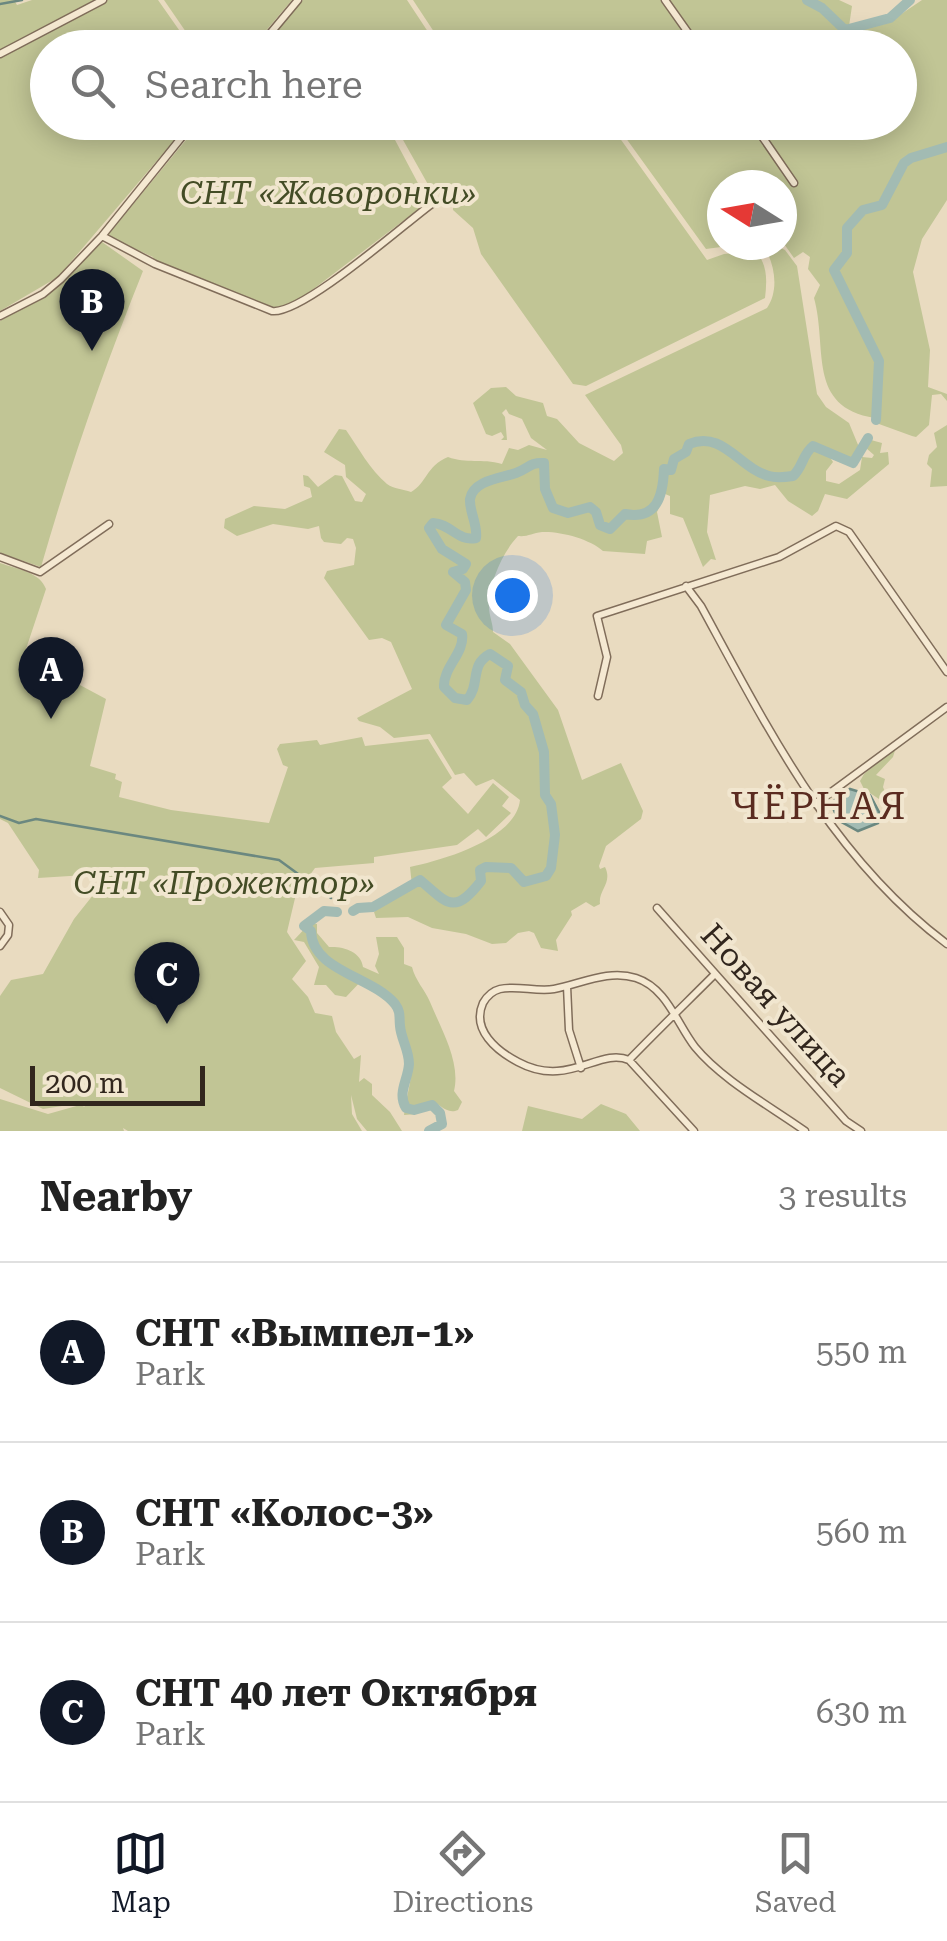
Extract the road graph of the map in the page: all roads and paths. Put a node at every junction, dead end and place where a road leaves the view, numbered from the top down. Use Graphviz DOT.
graph roads {
  1 [pos="103,0"];
  2 [pos="298,0"];
  3 [pos="665,0"];
  4 [pos="46,30"];
  5 [pos="273,30"];
  6 [pos="686,30"];
  7 [pos="30,38"];
  8 [pos="0,54"];
  9 [pos="179,140"];
  10 [pos="764,140"];
  11 [pos="785,170"];
  12 [pos="434,203"];
  13 [pos="102,236"];
  14 [pos="0,316"];
  15 [pos="109,524"];
  16 [pos="0,558"];
  17 [pos="686,586"];
  18 [pos="947,672"];
  19 [pos="598,696"];
  20 [pos="947,707"];
  21 [pos="815,804"];
  22 [pos="656,908"];
  23 [pos="0,912"];
  24 [pos="947,944"];
  25 [pos="0,946"];
  26 [pos="715,974"];
  27 [pos="567,986"];
  28 [pos="675,1014"];
  29 [pos="629,1060"];
  30 [pos="581,1068"];
  31 [pos="694,1131"];
  32 [pos="804,1131"];
  33 [pos="861,1131"];
  1 -- 4 [label="street"];
  2 -- 5 [label="street"];
  3 -- 6 [label="street"];
  7 -- 8 [label="street"];
  9 -- 13 [label="street"];
  10 -- 11 [label="street"];
  12 -- 13 [label="street"];
  13 -- 14 [label="street"];
  15 -- 16 [label="street"];
  17 -- 18 [label="street"];
  17 -- 19 [label="street"];
  17 -- 21 [label="street"];
  20 -- 21 [label="street"];
  21 -- 24 [label="street"];
  22 -- 26 [label="street, Новая улица"];
  23 -- 25 [label="street"];
  26 -- 28 [label="street"];
  26 -- 33 [label="street, Новая улица"];
  27 -- 28 [label="street"];
  27 -- 30 [label="street"];
  27 -- 30 [label="street"];
  28 -- 29 [label="street"];
  28 -- 32 [label="street"];
  29 -- 30 [label="street"];
  29 -- 31 [label="street"];
}
